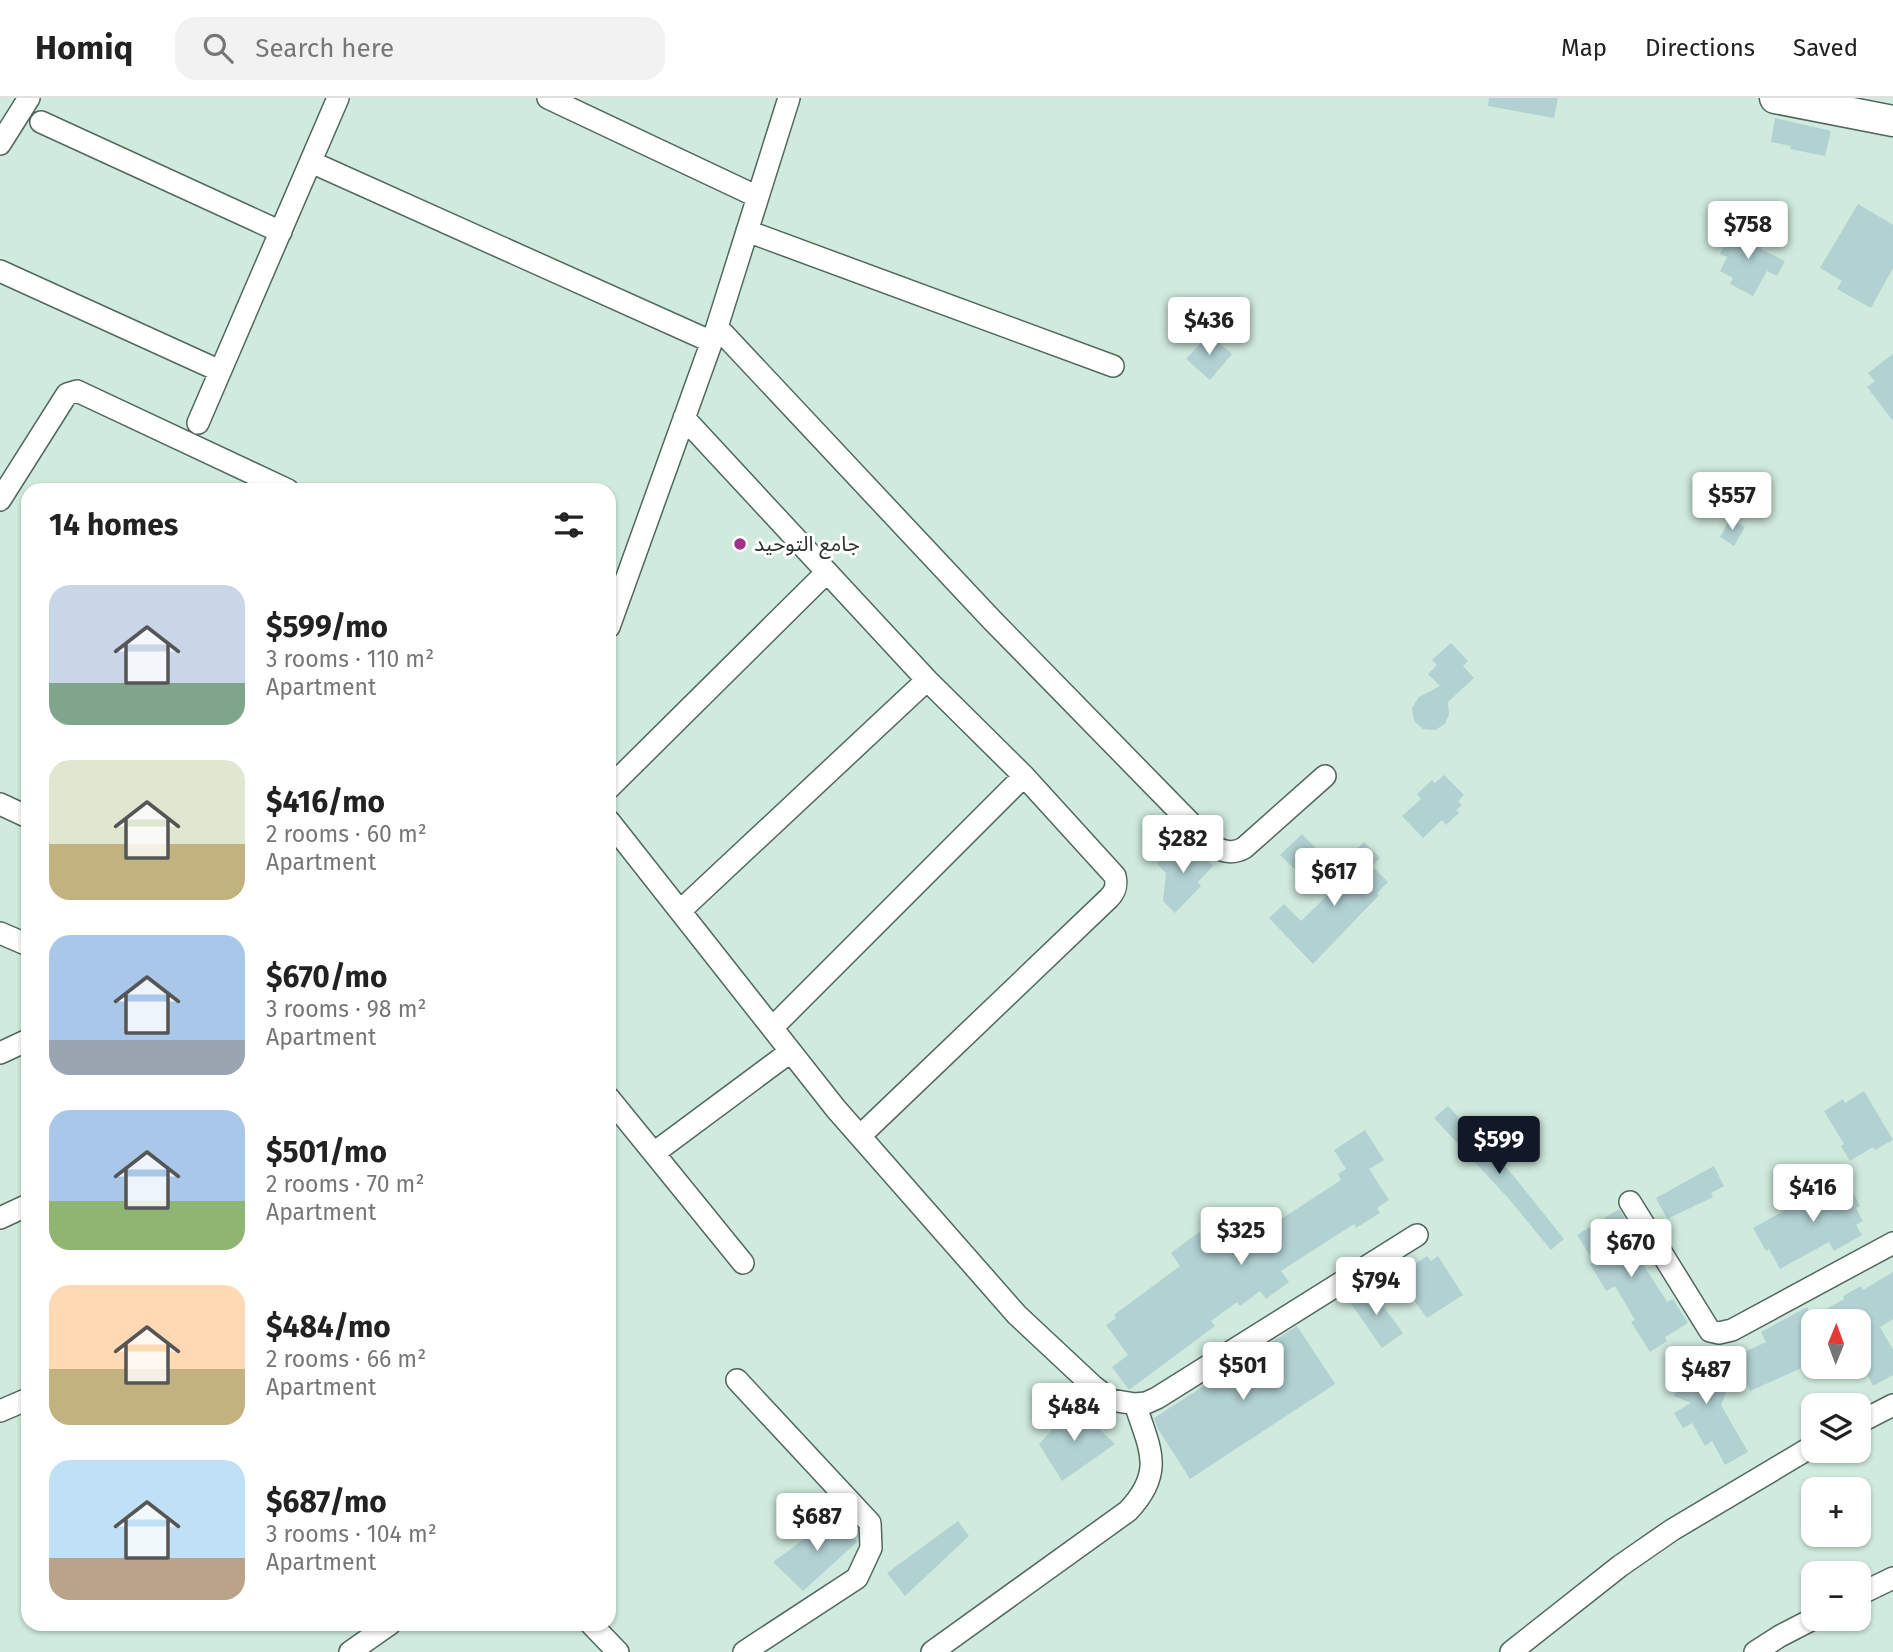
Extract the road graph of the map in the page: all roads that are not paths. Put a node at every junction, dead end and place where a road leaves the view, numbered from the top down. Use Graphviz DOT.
graph roads {
  1 [pos="29,98"];
  2 [pos="338,98"];
  3 [pos="548,98"];
  4 [pos="789,98"];
  5 [pos="1775,98"];
  6 [pos="1893,121"];
  7 [pos="41,122"];
  8 [pos="0,144"];
  9 [pos="311,162"];
  10 [pos="758,197"];
  11 [pos="747,231"];
  12 [pos="281,232"];
  13 [pos="0,271"];
  14 [pos="714,334"];
  15 [pos="1113,366"];
  16 [pos="220,371"];
  17 [pos="684,418"];
  18 [pos="198,423"];
  19 [pos="273,483"];
  20 [pos="0,500"];
  21 [pos="827,572"];
  22 [pos="616,607"];
  23 [pos="927,680"];
  24 [pos="1024,776"];
  25 [pos="1325,776"];
  26 [pos="616,781"];
  27 [pos="0,804"];
  28 [pos="21,814"];
  29 [pos="616,830"];
  30 [pos="680,911"];
  31 [pos="0,933"];
  32 [pos="21,942"];
  33 [pos="773,1027"];
  34 [pos="21,1043"];
  35 [pos="790,1052"];
  36 [pos="0,1053"];
  37 [pos="616,1107"];
  38 [pos="860,1136"];
  39 [pos="654,1153"];
  40 [pos="1630,1202"];
  41 [pos="21,1208"];
  42 [pos="0,1218"];
  43 [pos="1417,1235"];
  44 [pos="1893,1243"];
  45 [pos="743,1263"];
  46 [pos="737,1380"];
  47 [pos="21,1402"];
  48 [pos="1135,1404"];
  49 [pos="1893,1405"];
  50 [pos="0,1411"];
  51 [pos="1871,1416"];
  52 [pos="1801,1453"];
  53 [pos="1893,1578"];
  54 [pos="1871,1589"];
  55 [pos="1801,1629"];
  56 [pos="380,1631"];
  57 [pos="598,1631"];
  58 [pos="1784,1644"];
  59 [pos="350,1652"];
  60 [pos="618,1652"];
  61 [pos="744,1652"];
  62 [pos="932,1652"];
  63 [pos="1511,1652"];
  64 [pos="1755,1652"];
  1 -- 8 [label="street"];
  2 -- 9 [label="street"];
  3 -- 10 [label="street"];
  4 -- 10 [label="street"];
  5 -- 6 [label="street"];
  7 -- 12 [label="street"];
  9 -- 12 [label="street"];
  9 -- 14 [label="street"];
  10 -- 11 [label="street"];
  11 -- 14 [label="street"];
  11 -- 15 [label="street"];
  12 -- 16 [label="street"];
  13 -- 16 [label="street"];
  14 -- 17 [label="street"];
  14 -- 25 [label="street"];
  16 -- 18 [label="street"];
  17 -- 21 [label="street"];
  17 -- 22 [label="street"];
  19 -- 20 [label="street"];
  21 -- 23 [label="street"];
  21 -- 26 [label="street"];
  23 -- 24 [label="street"];
  23 -- 30 [label="street"];
  24 -- 33 [label="street"];
  24 -- 38 [label="street"];
  27 -- 28 [label="street"];
  29 -- 30 [label="street"];
  30 -- 33 [label="street"];
  31 -- 32 [label="street"];
  33 -- 35 [label="street"];
  34 -- 36 [label="street"];
  35 -- 38 [label="street"];
  35 -- 39 [label="street"];
  37 -- 39 [label="street"];
  38 -- 48 [label="street"];
  39 -- 45 [label="street"];
  40 -- 44 [label="street"];
  41 -- 42 [label="street"];
  43 -- 48 [label="street"];
  46 -- 61 [label="street"];
  47 -- 50 [label="street"];
  48 -- 62 [label="street"];
  49 -- 51 [label="street"];
  52 -- 63 [label="street"];
  53 -- 54 [label="street"];
  55 -- 58 [label="street"];
  56 -- 59 [label="street"];
  57 -- 60 [label="street"];
  58 -- 64 [label="street"];
}
